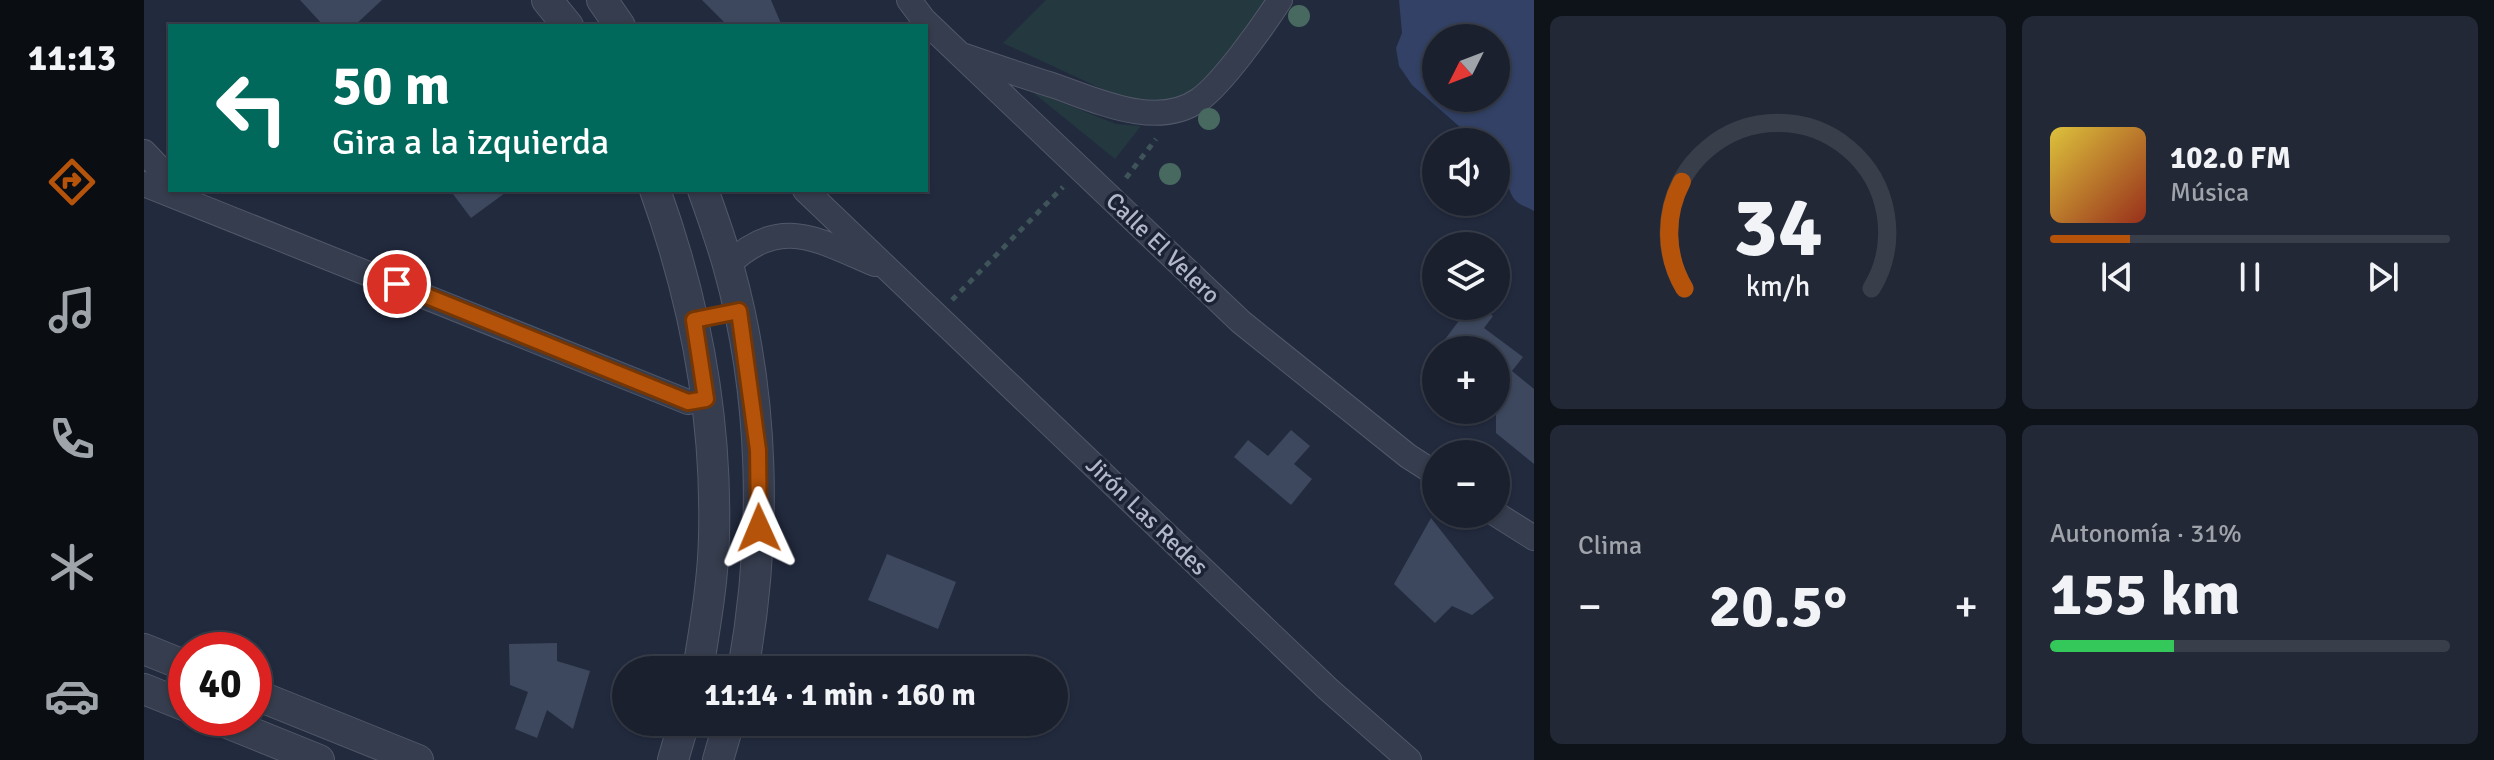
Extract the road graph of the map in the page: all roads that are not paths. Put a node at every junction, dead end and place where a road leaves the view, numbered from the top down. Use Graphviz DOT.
graph roads {
  1 [pos="547,0"];
  2 [pos="602,0"];
  3 [pos="909,0"];
  4 [pos="1280,0"];
  5 [pos="566,24"];
  6 [pos="619,24"];
  7 [pos="959,54"];
  8 [pos="144,152"];
  9 [pos="168,177"];
  10 [pos="144,184"];
  11 [pos="168,191"];
  12 [pos="656,192"];
  13 [pos="704,192"];
  14 [pos="807,192"];
  15 [pos="187,196"];
  16 [pos="728,265"];
  17 [pos="888,269"];
  18 [pos="739,311"];
  19 [pos="694,320"];
  20 [pos="706,399"];
  21 [pos="758,450"];
  22 [pos="712,457"];
  23 [pos="1422,465"];
  24 [pos="1510,523"];
  25 [pos="1534,538"];
  26 [pos="144,649"];
  27 [pos="700,656"];
  28 [pos="746,656"];
  29 [pos="168,659"];
  30 [pos="144,689"];
  31 [pos="168,699"];
  32 [pos="272,701"];
  33 [pos="260,736"];
  34 [pos="680,736"];
  35 [pos="725,736"];
  36 [pos="319,760"];
  37 [pos="418,760"];
  38 [pos="673,760"];
  39 [pos="718,760"];
  40 [pos="1409,760"];
  1 -- 5 [label="street"];
  2 -- 6 [label="street"];
  3 -- 7 [label="street, Calle El Velero"];
  4 -- 7 [label="street"];
  7 -- 23 [label="street, Calle El Velero"];
  8 -- 9 [label="street"];
  10 -- 11 [label="street"];
  12 -- 19 [label="street"];
  13 -- 16 [label="street"];
  14 -- 17 [label="street, Jirón Las Redes"];
  15 -- 20 [label="street"];
  16 -- 17 [label="street, Jirón Las Redes"];
  16 -- 18 [label="street"];
  17 -- 40 [label="street, Jirón Las Redes"];
  18 -- 19 [label="street"];
  18 -- 21 [label="street"];
  19 -- 20 [label="street"];
  20 -- 22 [label="street"];
  21 -- 22 [label="street"];
  21 -- 28 [label="street"];
  22 -- 27 [label="street"];
  24 -- 25 [label="street"];
  26 -- 29 [label="street"];
  30 -- 31 [label="street"];
  32 -- 37 [label="street"];
  33 -- 36 [label="street"];
  34 -- 38 [label="street"];
  35 -- 39 [label="street"];
}
